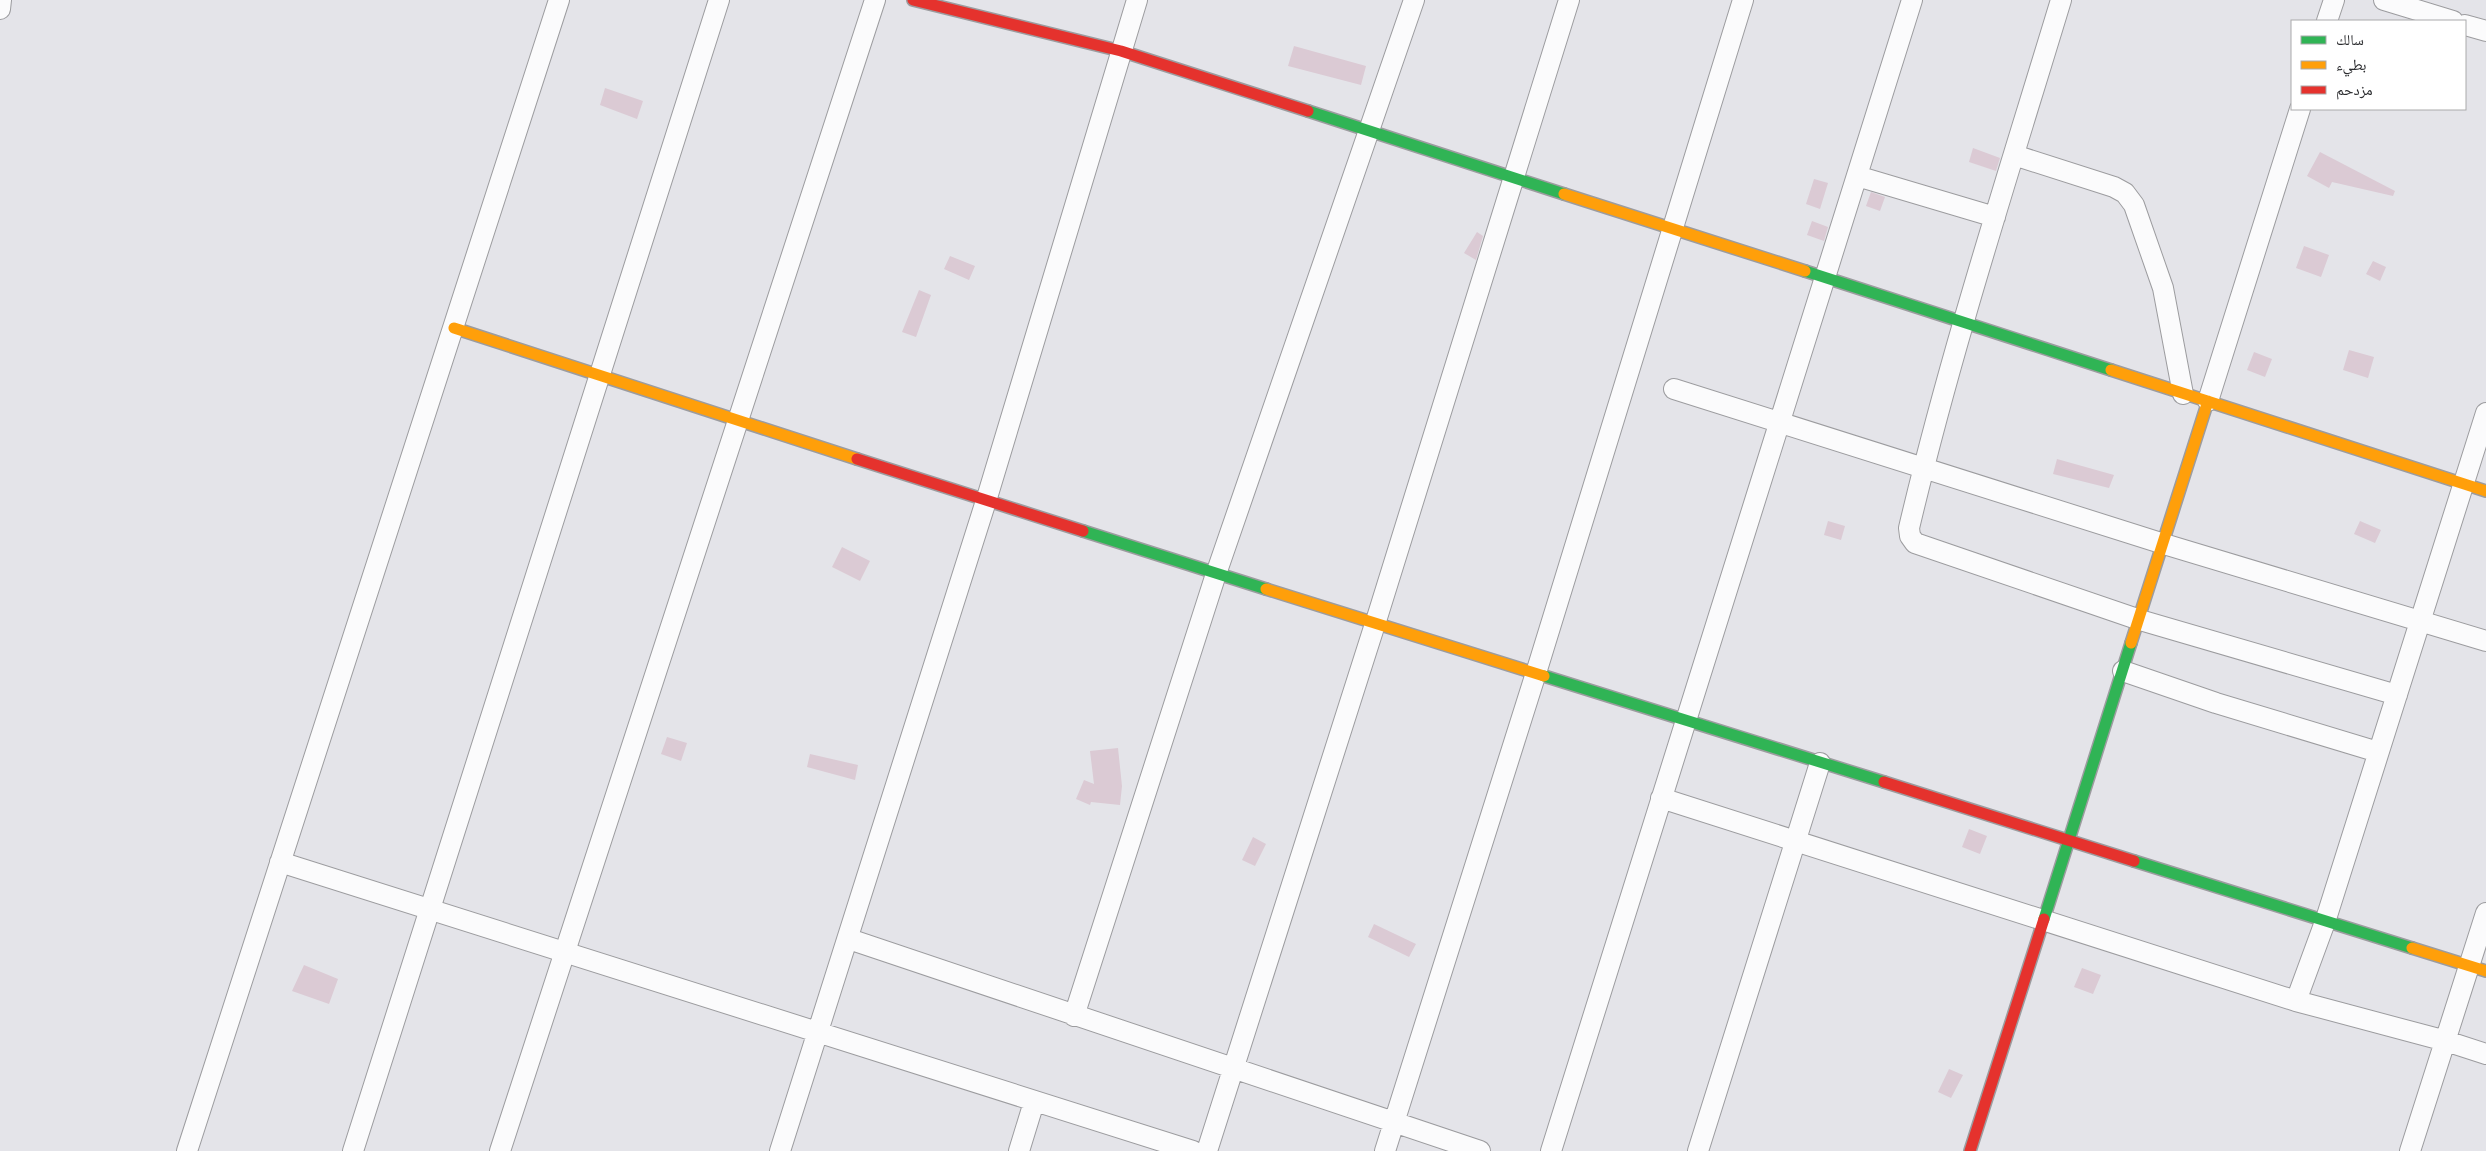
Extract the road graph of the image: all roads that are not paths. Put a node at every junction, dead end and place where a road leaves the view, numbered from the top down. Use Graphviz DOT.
graph roads {
  1 [pos="1,0"];
  2 [pos="559,0"];
  3 [pos="720,0"];
  4 [pos="875,0"];
  5 [pos="913,0"];
  6 [pos="1137,0"];
  7 [pos="1414,0"];
  8 [pos="1569,0"];
  9 [pos="1743,0"];
  10 [pos="1912,0"];
  11 [pos="2061,0"];
  12 [pos="2334,0"];
  13 [pos="2384,0"];
  14 [pos="0,9"];
  15 [pos="2327,20"];
  16 [pos="2450,20"];
  17 [pos="2466,25"];
  18 [pos="2486,31"];
  19 [pos="1120,51"];
  20 [pos="2300,110"];
  21 [pos="1369,132"];
  22 [pos="2014,155"];
  23 [pos="1857,176"];
  24 [pos="1513,177"];
  25 [pos="1995,217"];
  26 [pos="1674,228"];
  27 [pos="1825,277"];
  28 [pos="1963,322"];
  29 [pos="454,328"];
  30 [pos="599,376"];
  31 [pos="1674,390"];
  32 [pos="2184,394"];
  33 [pos="2208,402"];
  34 [pos="2486,413"];
  35 [pos="737,420"];
  36 [pos="1780,422"];
  37 [pos="1924,466"];
  38 [pos="2463,484"];
  39 [pos="2486,491"];
  40 [pos="986,501"];
  41 [pos="2164,544"];
  42 [pos="1216,574"];
  43 [pos="2140,620"];
  44 [pos="2420,620"];
  45 [pos="1376,622"];
  46 [pos="2486,641"];
  47 [pos="2123,671"];
  48 [pos="1536,673"];
  49 [pos="2397,695"];
  50 [pos="1686,720"];
  51 [pos="2378,752"];
  52 [pos="1820,763"];
  53 [pos="1661,798"];
  54 [pos="1794,840"];
  55 [pos="2070,841"];
  56 [pos="280,862"];
  57 [pos="430,908"];
  58 [pos="2486,913"];
  59 [pos="2044,921"];
  60 [pos="2325,922"];
  61 [pos="849,939"];
  62 [pos="564,953"];
  63 [pos="2478,968"];
  64 [pos="2296,1001"];
  65 [pos="1074,1016"];
  66 [pos="818,1032"];
  67 [pos="2446,1041"];
  68 [pos="2486,1054"];
  69 [pos="1235,1068"];
  70 [pos="1034,1102"];
  71 [pos="1395,1120"];
  72 [pos="188,1151"];
  73 [pos="353,1151"];
  74 [pos="500,1151"];
  75 [pos="780,1151"];
  76 [pos="1019,1151"];
  77 [pos="1193,1151"];
  78 [pos="1207,1151"];
  79 [pos="1385,1151"];
  80 [pos="1480,1151"];
  81 [pos="1551,1151"];
  82 [pos="1698,1151"];
  83 [pos="1970,1151"];
  84 [pos="2410,1151"];
  1 -- 14 [label="street"];
  2 -- 29 [label="street"];
  3 -- 30 [label="street"];
  4 -- 35 [label="street"];
  5 -- 19 [label="street"];
  6 -- 19 [label="street"];
  7 -- 21 [label="street"];
  8 -- 24 [label="street"];
  9 -- 26 [label="street"];
  10 -- 23 [label="street"];
  11 -- 22 [label="street"];
  12 -- 15 [label="street"];
  13 -- 16 [label="street"];
  17 -- 18 [label="street"];
  19 -- 21 [label="street"];
  19 -- 40 [label="street"];
  20 -- 33 [label="street"];
  21 -- 24 [label="street"];
  21 -- 42 [label="street"];
  22 -- 25 [label="street"];
  22 -- 32 [label="street"];
  23 -- 25 [label="street"];
  23 -- 27 [label="street"];
  24 -- 26 [label="street"];
  24 -- 45 [label="street"];
  25 -- 28 [label="street"];
  26 -- 27 [label="street"];
  26 -- 48 [label="street"];
  27 -- 28 [label="street"];
  27 -- 36 [label="street"];
  28 -- 32 [label="street"];
  28 -- 37 [label="street"];
  29 -- 30 [label="street"];
  29 -- 56 [label="street"];
  30 -- 35 [label="street"];
  30 -- 57 [label="street"];
  31 -- 36 [label="street"];
  32 -- 33 [label="street"];
  33 -- 38 [label="street"];
  33 -- 41 [label="street"];
  34 -- 38 [label="street"];
  35 -- 40 [label="street"];
  35 -- 62 [label="street"];
  36 -- 37 [label="street"];
  36 -- 50 [label="street"];
  37 -- 41 [label="street"];
  37 -- 43 [label="street"];
  38 -- 39 [label="street"];
  38 -- 44 [label="street"];
  40 -- 42 [label="street"];
  40 -- 61 [label="street"];
  41 -- 43 [label="street"];
  41 -- 44 [label="street"];
  42 -- 45 [label="street"];
  42 -- 65 [label="street"];
  43 -- 47 [label="street"];
  43 -- 49 [label="street"];
  44 -- 46 [label="street"];
  44 -- 49 [label="street"];
  45 -- 48 [label="street"];
  45 -- 69 [label="street"];
  47 -- 51 [label="street"];
  47 -- 55 [label="street"];
  48 -- 50 [label="street"];
  48 -- 71 [label="street"];
  49 -- 51 [label="street"];
  50 -- 52 [label="street"];
  50 -- 53 [label="street"];
  51 -- 60 [label="street"];
  52 -- 54 [label="street"];
  52 -- 55 [label="street"];
  53 -- 54 [label="street"];
  53 -- 81 [label="street"];
  54 -- 59 [label="street"];
  54 -- 82 [label="street"];
  55 -- 59 [label="street"];
  55 -- 60 [label="street"];
  56 -- 57 [label="street"];
  56 -- 72 [label="street"];
  57 -- 62 [label="street"];
  57 -- 73 [label="street"];
  58 -- 63 [label="street"];
  59 -- 64 [label="street"];
  59 -- 83 [label="street"];
  60 -- 63 [label="street"];
  60 -- 64 [label="street"];
  61 -- 65 [label="street"];
  61 -- 66 [label="street"];
  62 -- 66 [label="street"];
  62 -- 74 [label="street"];
  63 -- 67 [label="street"];
  64 -- 67 [label="street"];
  65 -- 69 [label="street"];
  66 -- 70 [label="street"];
  66 -- 75 [label="street"];
  67 -- 68 [label="street"];
  67 -- 84 [label="street"];
  69 -- 71 [label="street"];
  69 -- 78 [label="street"];
  70 -- 76 [label="street"];
  70 -- 77 [label="street"];
  71 -- 79 [label="street"];
  71 -- 80 [label="street"];
}
